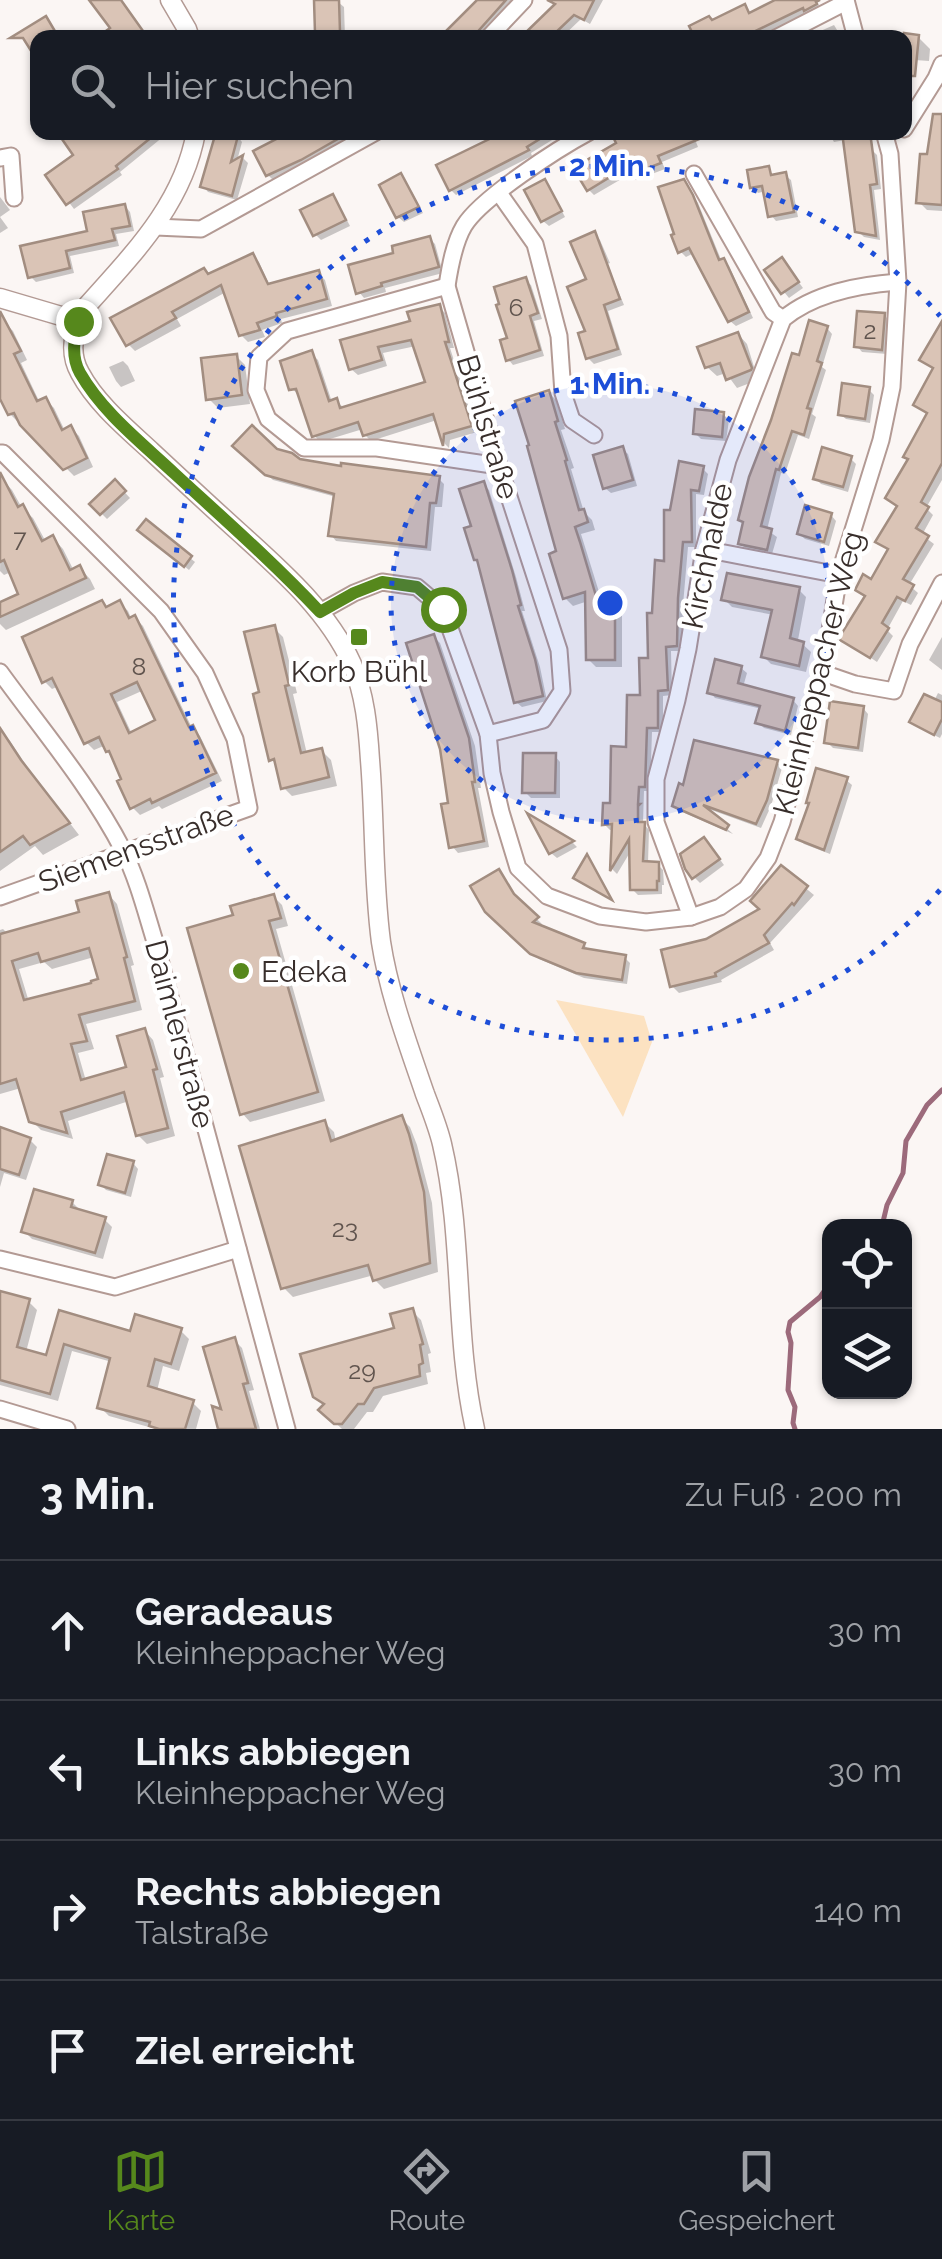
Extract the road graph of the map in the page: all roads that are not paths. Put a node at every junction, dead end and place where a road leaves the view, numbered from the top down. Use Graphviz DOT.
graph roads {
  1 [pos="170,0"];
  2 [pos="524,0"];
  3 [pos="846,1"];
  4 [pos="186,30"];
  5 [pos="496,30"];
  6 [pos="791,30"];
  7 [pos="854,30"];
  8 [pos="942,64"];
  9 [pos="912,117"];
  10 [pos="194,140"];
  11 [pos="361,140"];
  12 [pos="575,140"];
  13 [pos="886,140"];
  14 [pos="898,140"];
  15 [pos="890,154"];
  16 [pos="0,158"];
  17 [pos="694,174"];
  18 [pos="499,193"];
  19 [pos="14,198"];
  20 [pos="156,227"];
  21 [pos="898,282"];
  22 [pos="446,286"];
  23 [pos="0,298"];
  24 [pos="782,319"];
  25 [pos="78,321"];
  26 [pos="594,434"];
  27 [pos="0,453"];
  28 [pos="499,466"];
  29 [pos="704,549"];
  30 [pos="839,575"];
  31 [pos="942,583"];
  32 [pos="320,612"];
  33 [pos="0,672"];
  34 [pos="823,672"];
  35 [pos="488,734"];
  36 [pos="124,853"];
  37 [pos="0,897"];
  38 [pos="691,917"];
  39 [pos="238,1249"];
  40 [pos="0,1260"];
  41 [pos="0,1409"];
  42 [pos="67,1429"];
  43 [pos="287,1429"];
  44 [pos="475,1429"];
  1 -- 4 [label="street"];
  2 -- 5 [label="street"];
  3 -- 6 [label="street"];
  3 -- 7 [label="street"];
  8 -- 9 [label="street"];
  10 -- 20 [label="street"];
  11 -- 20 [label="street"];
  12 -- 18 [label="street"];
  13 -- 15 [label="street, Kleinheppacher Weg"];
  14 -- 15 [label="street"];
  15 -- 21 [label="street, Kleinheppacher Weg"];
  16 -- 19 [label="street"];
  17 -- 24 [label="street"];
  18 -- 22 [label="street"];
  18 -- 26 [label="street"];
  20 -- 25 [label="street"];
  21 -- 24 [label="street"];
  21 -- 30 [label="street, Kleinheppacher Weg"];
  22 -- 28 [label="street, Bühlstraße"];
  22 -- 28 [label="street"];
  23 -- 25 [label="street"];
  24 -- 29 [label="street, Kirchhalde"];
  25 -- 32 [label="street"];
  27 -- 36 [label="street, Siemensstraße"];
  28 -- 35 [label="street, Bühlstraße"];
  29 -- 30 [label="street"];
  29 -- 38 [label="street, Kirchhalde"];
  30 -- 34 [label="street, Kleinheppacher Weg"];
  31 -- 34 [label="street"];
  32 -- 35 [label="street, Kleinheppacher Weg"];
  32 -- 44 [label="street"];
  33 -- 36 [label="street, Daimlerstraße"];
  34 -- 38 [label="street, Kleinheppacher Weg"];
  35 -- 38 [label="street, Kleinheppacher Weg"];
  36 -- 37 [label="street, Siemensstraße"];
  36 -- 39 [label="street, Daimlerstraße"];
  39 -- 40 [label="street"];
  39 -- 43 [label="street, Daimlerstraße"];
  41 -- 42 [label="street"];
}
